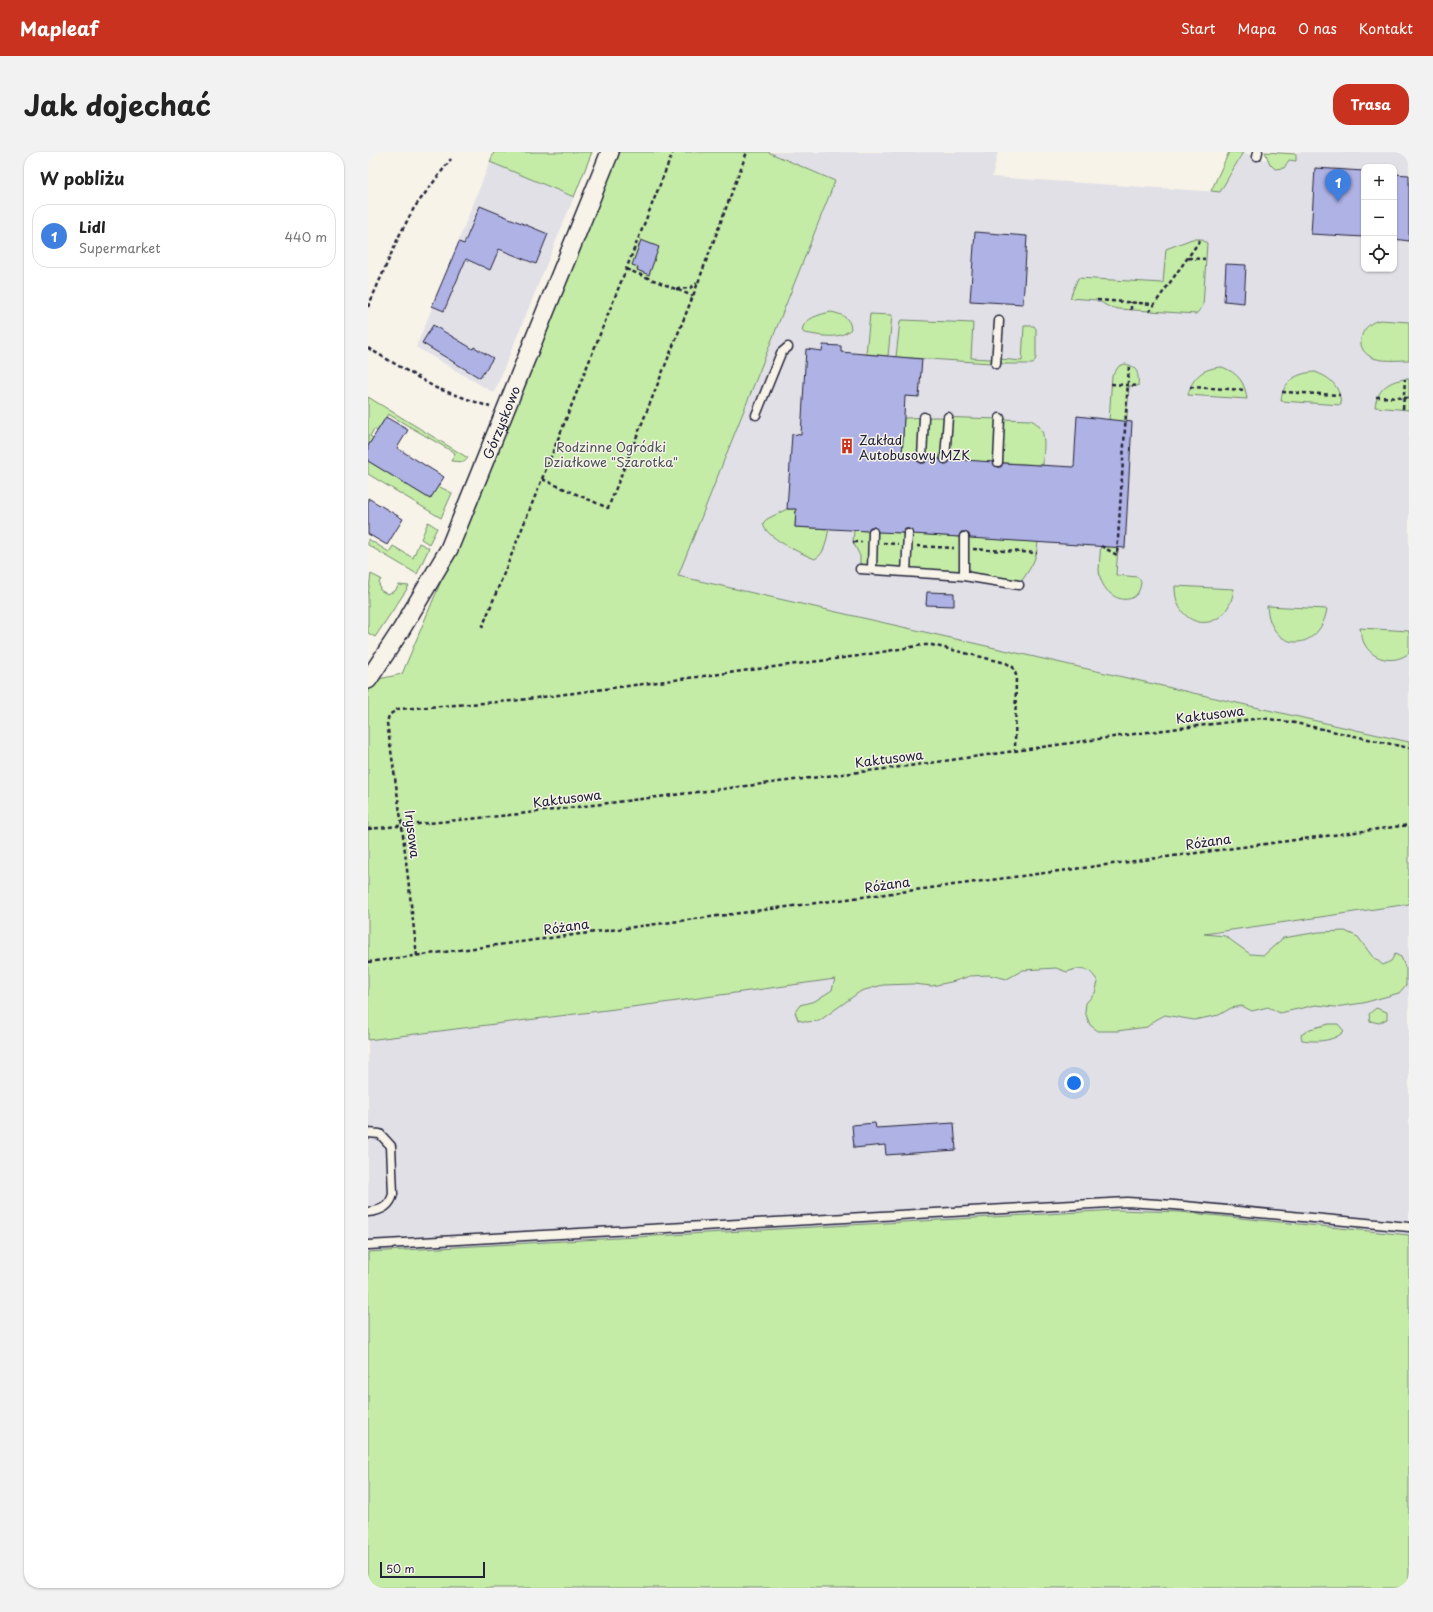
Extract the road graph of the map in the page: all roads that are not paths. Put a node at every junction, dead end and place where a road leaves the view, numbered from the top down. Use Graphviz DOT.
graph roads {
  1 [pos="610,152"];
  2 [pos="998,321"];
  3 [pos="788,347"];
  4 [pos="996,364"];
  5 [pos="756,415"];
  6 [pos="924,417"];
  7 [pos="948,417"];
  8 [pos="1000,418"];
  9 [pos="922,458"];
  10 [pos="945,459"];
  11 [pos="998,462"];
  12 [pos="873,532"];
  13 [pos="908,534"];
  14 [pos="964,537"];
  15 [pos="860,569"];
  16 [pos="872,570"];
  17 [pos="906,572"];
  18 [pos="964,576"];
  19 [pos="1020,585"];
  20 [pos="368,680"];
  21 [pos="368,1133"];
  22 [pos="368,1212"];
  23 [pos="1409,1228"];
  24 [pos="368,1245"];
  1 -- 20 [label="street, Górzyskowo"];
  2 -- 4 [label="lane"];
  3 -- 5 [label="lane"];
  6 -- 9 [label="lane"];
  7 -- 10 [label="lane"];
  8 -- 11 [label="lane"];
  12 -- 16 [label="lane"];
  13 -- 17 [label="lane"];
  14 -- 18 [label="lane"];
  15 -- 16 [label="lane"];
  16 -- 17 [label="lane"];
  17 -- 18 [label="lane"];
  18 -- 19 [label="lane"];
  21 -- 22 [label="lane"];
  23 -- 24 [label="lane"];
}
